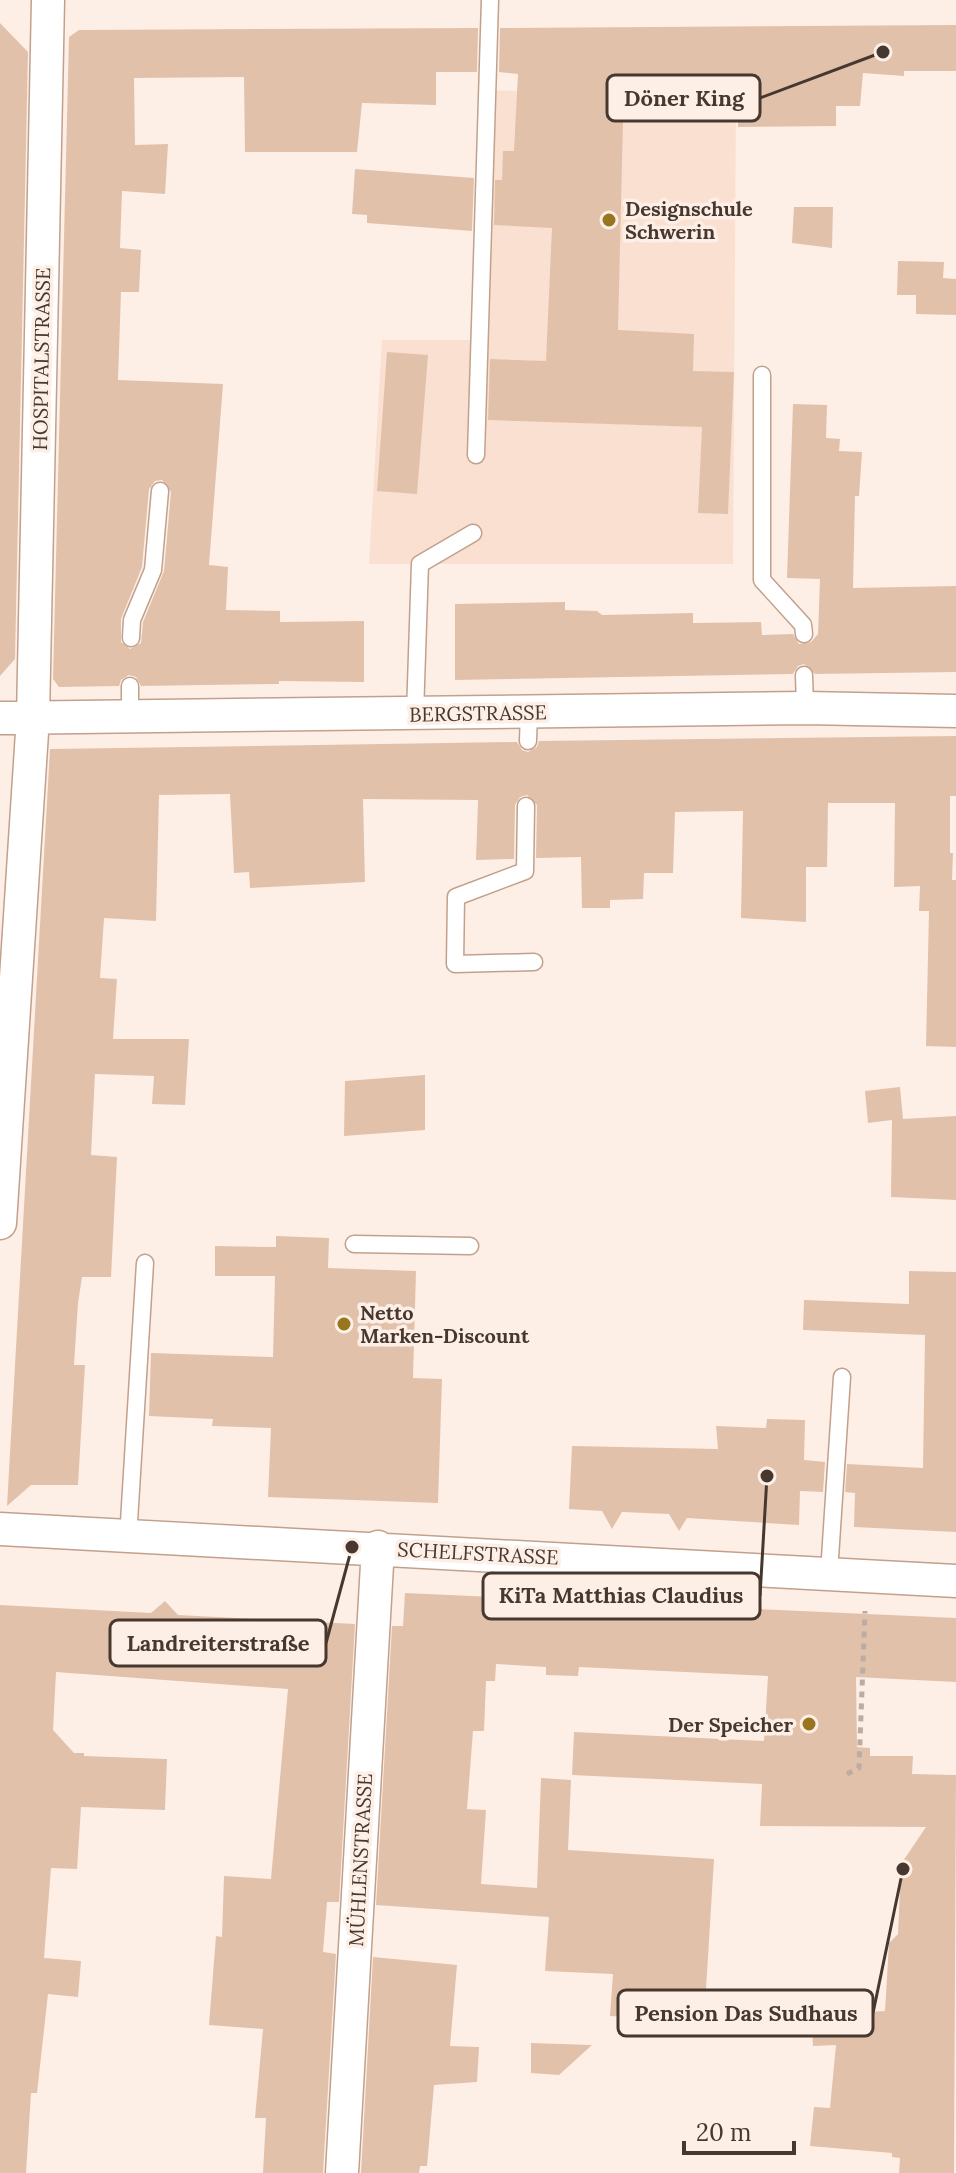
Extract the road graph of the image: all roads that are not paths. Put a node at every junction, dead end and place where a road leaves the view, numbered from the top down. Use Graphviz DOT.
graph roads {
  1 [pos="48,0"];
  2 [pos="490,0"];
  3 [pos="762,375"];
  4 [pos="476,455"];
  5 [pos="160,491"];
  6 [pos="473,533"];
  7 [pos="804,634"];
  8 [pos="131,638"];
  9 [pos="804,675"];
  10 [pos="805,708"];
  11 [pos="956,711"];
  12 [pos="415,714"];
  13 [pos="33,717"];
  14 [pos="0,718"];
  15 [pos="526,806"];
  16 [pos="534,962"];
  17 [pos="0,1223"];
  18 [pos="354,1244"];
  19 [pos="470,1246"];
  20 [pos="145,1263"];
  21 [pos="842,1377"];
  22 [pos="0,1529"];
  23 [pos="128,1538"];
  24 [pos="378,1547"];
  25 [pos="829,1573"];
  26 [pos="956,1581"];
  27 [pos="342,2173"];
  1 -- 13 [label="street, HOSPITALSTRASSE"];
  2 -- 4 [label="lane"];
  3 -- 7 [label="lane"];
  5 -- 8 [label="lane"];
  6 -- 12 [label="lane"];
  9 -- 10 [label="lane"];
  10 -- 11 [label="street, BERGSTRASSE"];
  10 -- 12 [label="street, BERGSTRASSE"];
  12 -- 13 [label="street, BERGSTRASSE"];
  13 -- 14 [label="street, BERGSTRASSE"];
  13 -- 17 [label="street, HOSPITALSTRASSE"];
  15 -- 16 [label="lane"];
  18 -- 19 [label="lane"];
  20 -- 23 [label="lane"];
  21 -- 25 [label="lane"];
  22 -- 23 [label="street, SCHELFSTRASSE"];
  23 -- 24 [label="street, SCHELFSTRASSE"];
  24 -- 25 [label="street, SCHELFSTRASSE"];
  24 -- 27 [label="street, MÜHLENSTRASSE"];
  25 -- 26 [label="street, SCHELFSTRASSE"];
}
